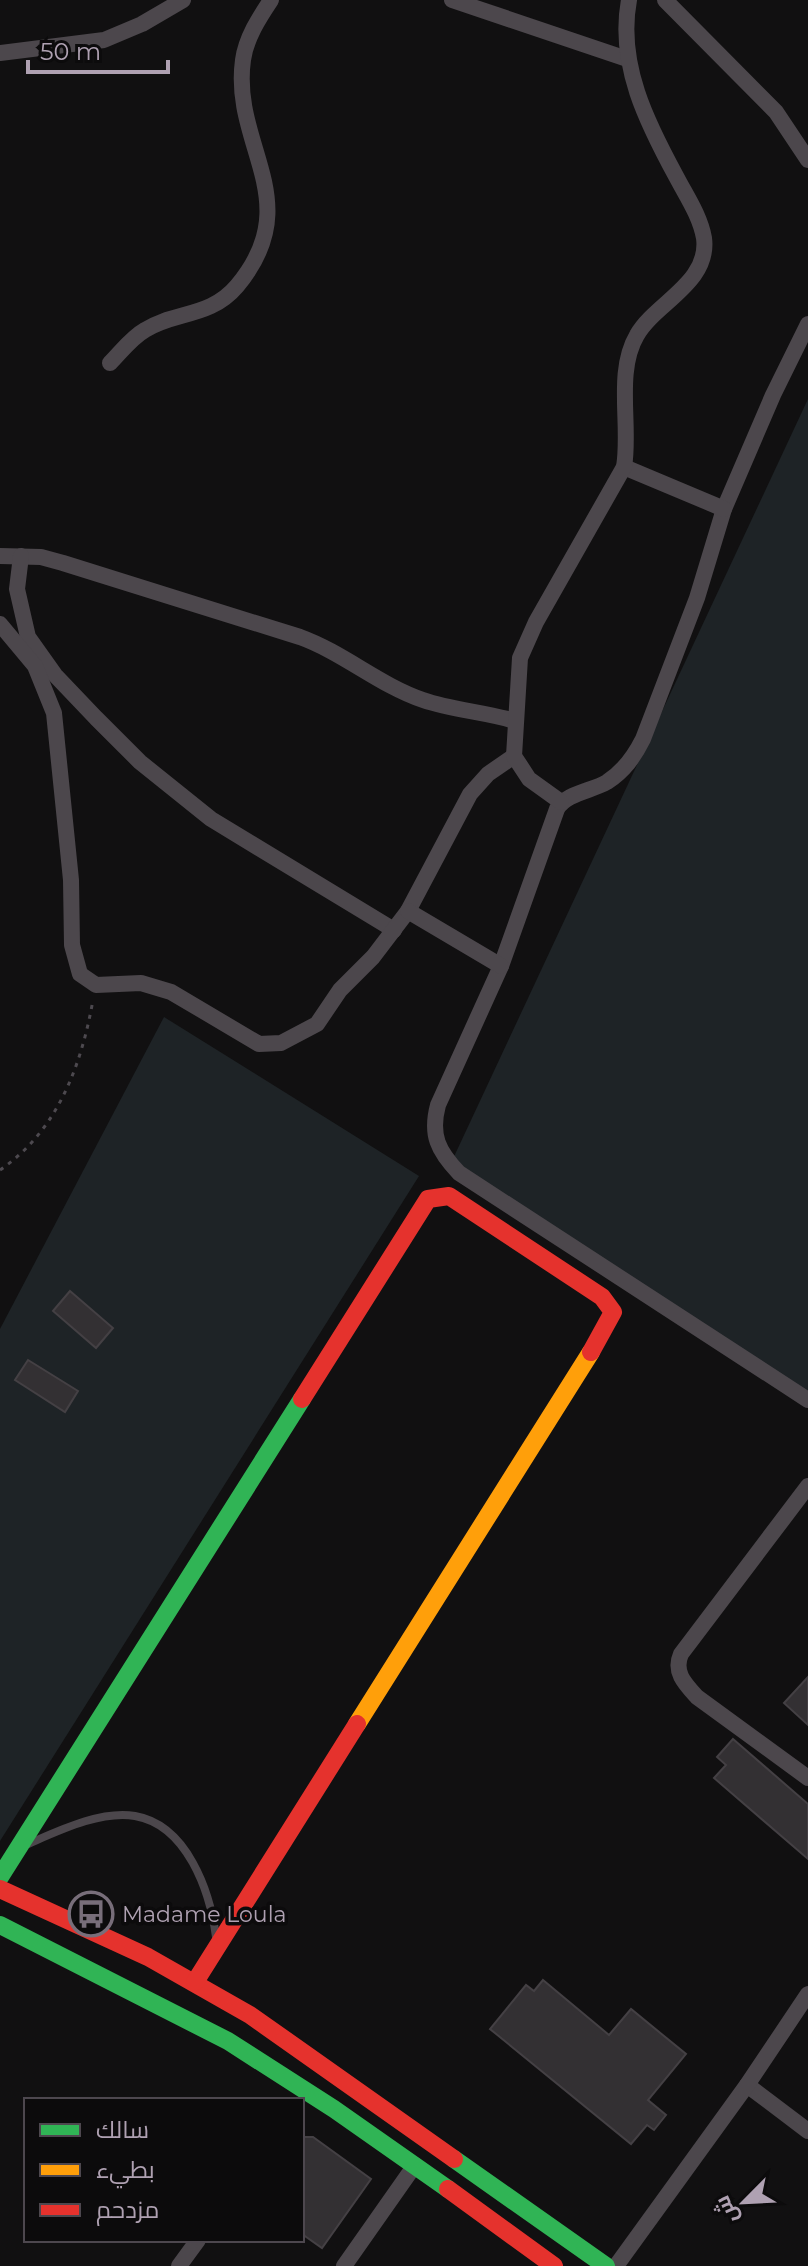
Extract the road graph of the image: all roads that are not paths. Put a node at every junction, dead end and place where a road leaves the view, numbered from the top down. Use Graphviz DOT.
graph roads {
  1 [pos="183,0"];
  2 [pos="271,0"];
  3 [pos="452,0"];
  4 [pos="629,0"];
  5 [pos="665,0"];
  6 [pos="0,53"];
  7 [pos="627,59"];
  8 [pos="808,160"];
  9 [pos="808,324"];
  10 [pos="110,363"];
  11 [pos="624,467"];
  12 [pos="724,509"];
  13 [pos="0,556"];
  14 [pos="21,556"];
  15 [pos="0,624"];
  16 [pos="515,721"];
  17 [pos="514,756"];
  18 [pos="561,802"];
  19 [pos="408,911"];
  20 [pos="394,930"];
  21 [pos="501,966"];
  22 [pos="808,1400"];
  23 [pos="808,1486"];
  24 [pos="808,1778"];
  25 [pos="21,1847"];
  26 [pos="0,1877"];
  27 [pos="0,1889"];
  28 [pos="0,1925"];
  29 [pos="218,1949"];
  30 [pos="195,1982"];
  31 [pos="808,1994"];
  32 [pos="747,2085"];
  33 [pos="301,2094"];
  34 [pos="808,2131"];
  35 [pos="415,2165"];
  36 [pos="197,2242"];
  37 [pos="179,2266"];
  38 [pos="344,2266"];
  39 [pos="554,2266"];
  40 [pos="606,2266"];
  41 [pos="616,2266"];
  1 -- 6 [label="street"];
  2 -- 10 [label="street"];
  3 -- 7 [label="street"];
  4 -- 7 [label="street"];
  5 -- 8 [label="street"];
  7 -- 11 [label="street"];
  9 -- 12 [label="street"];
  11 -- 12 [label="street"];
  11 -- 16 [label="street"];
  12 -- 18 [label="street"];
  13 -- 14 [label="street"];
  14 -- 16 [label="street"];
  14 -- 20 [label="street"];
  15 -- 20 [label="street"];
  16 -- 17 [label="street"];
  17 -- 18 [label="street"];
  17 -- 19 [label="street"];
  18 -- 21 [label="street"];
  19 -- 20 [label="street"];
  19 -- 21 [label="street"];
  21 -- 22 [label="street"];
  23 -- 24 [label="street"];
  25 -- 26 [label="street"];
  25 -- 29 [label="lane"];
  25 -- 29 [label="street"];
  27 -- 30 [label="street"];
  28 -- 33 [label="street"];
  29 -- 30 [label="street"];
  30 -- 40 [label="street"];
  31 -- 32 [label="street"];
  32 -- 34 [label="street"];
  32 -- 41 [label="street"];
  33 -- 35 [label="street"];
  35 -- 38 [label="street"];
  35 -- 39 [label="street"];
  36 -- 37 [label="street"];
}
